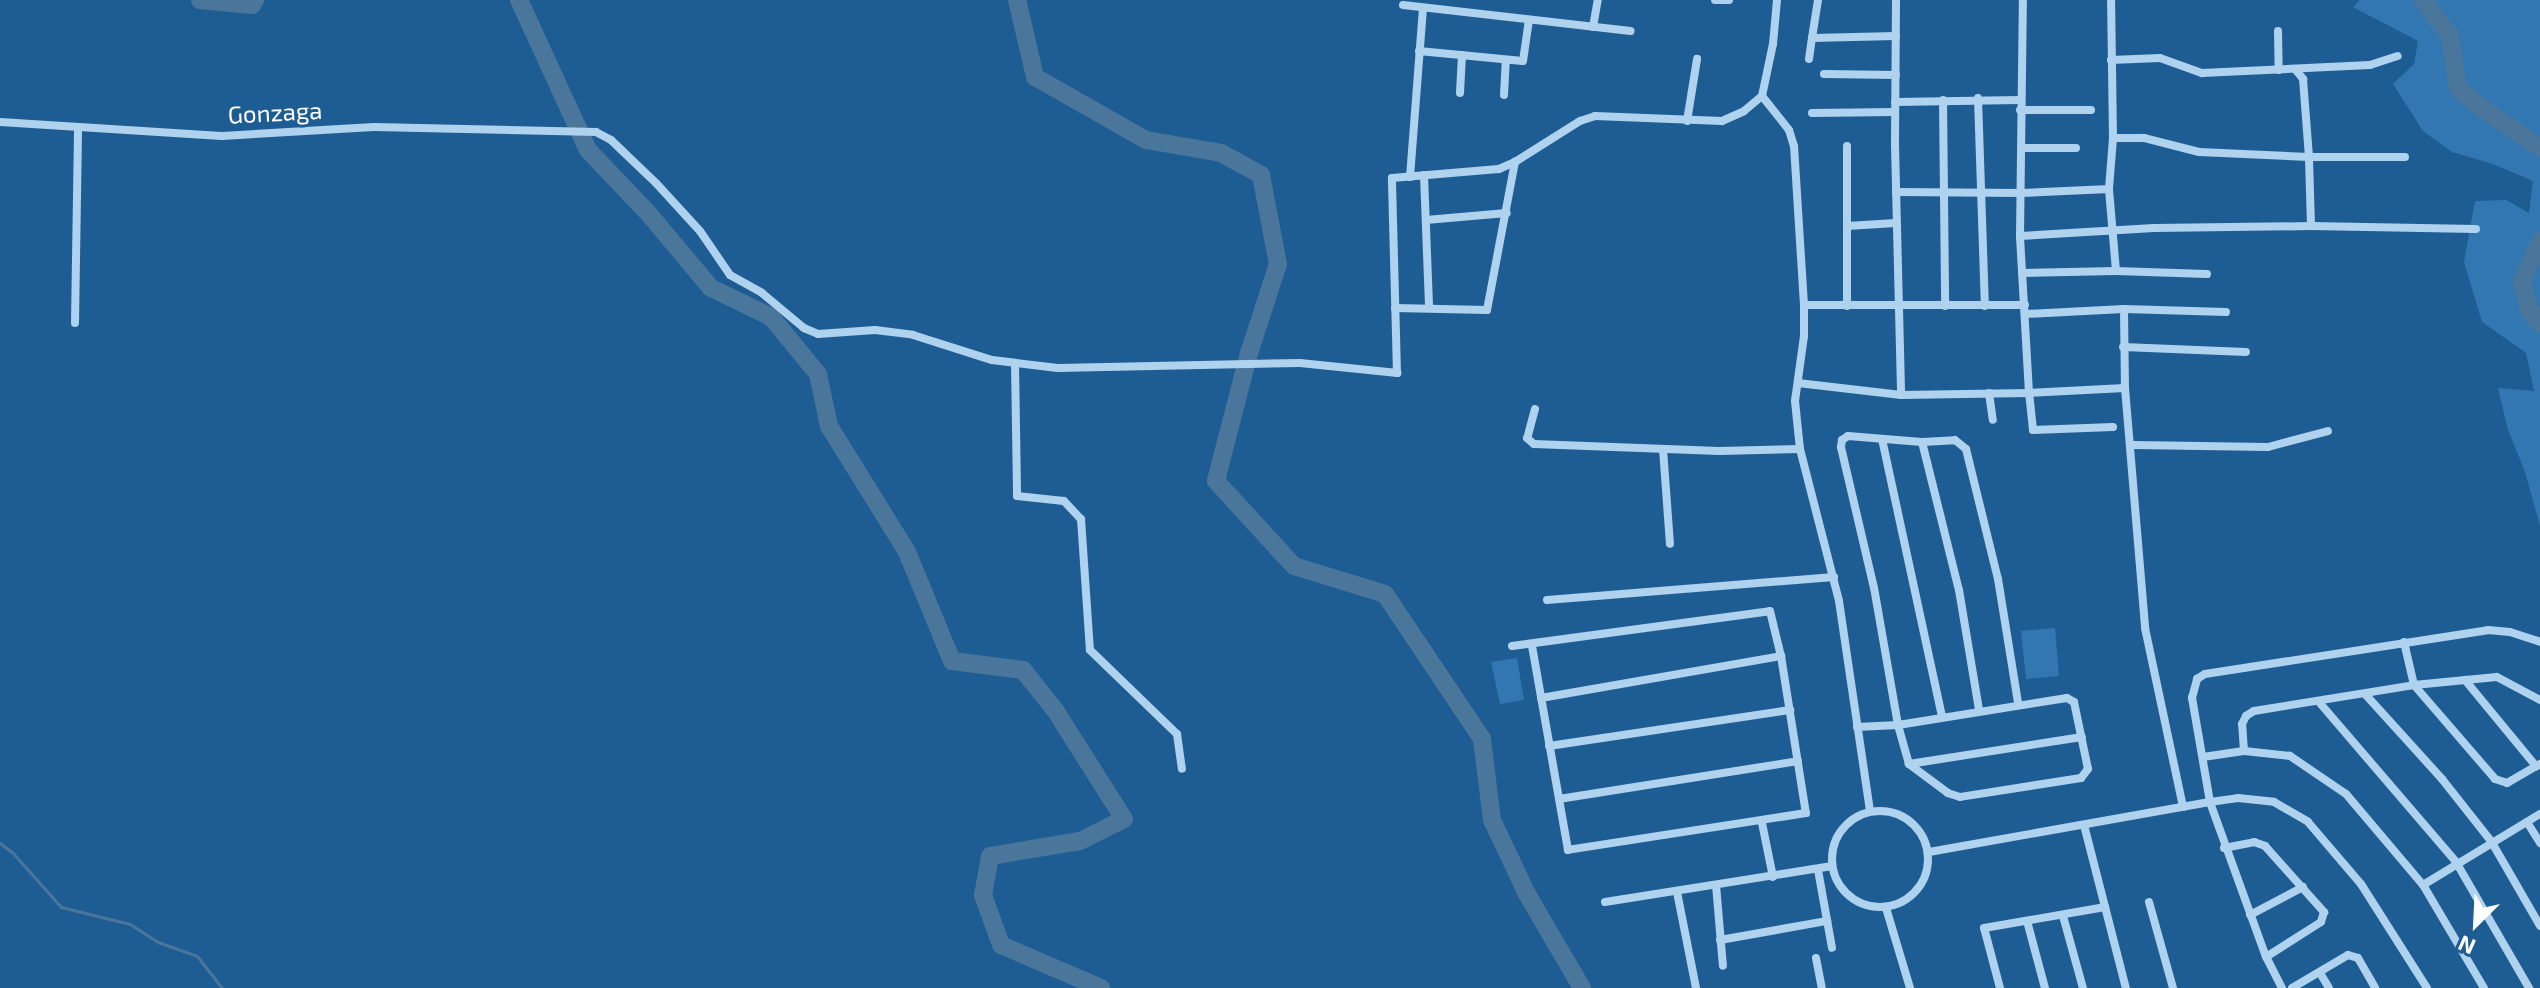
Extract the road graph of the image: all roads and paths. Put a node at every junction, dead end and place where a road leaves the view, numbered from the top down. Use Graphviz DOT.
graph roads {
  1 [pos="1598,0"];
  2 [pos="1715,0"];
  3 [pos="1729,0"];
  4 [pos="1777,0"];
  5 [pos="1818,0"];
  6 [pos="1896,0"];
  7 [pos="2023,0"];
  8 [pos="2111,0"];
  9 [pos="1403,5"];
  10 [pos="1423,8"];
  11 [pos="1529,20"];
  12 [pos="1593,27"];
  13 [pos="1631,31"];
  14 [pos="2278,31"];
  15 [pos="1896,36"];
  16 [pos="1812,38"];
  17 [pos="1419,51"];
  18 [pos="1462,55"];
  19 [pos="2398,56"];
  20 [pos="1697,59"];
  21 [pos="1809,59"];
  22 [pos="1506,60"];
  23 [pos="2111,60"];
  24 [pos="2295,69"];
  25 [pos="2279,70"];
  26 [pos="1824,74"];
  27 [pos="1896,75"];
  28 [pos="1460,93"];
  29 [pos="1504,95"];
  30 [pos="1762,96"];
  31 [pos="1978,98"];
  32 [pos="1943,100"];
  33 [pos="2020,100"];
  34 [pos="1895,102"];
  35 [pos="2020,110"];
  36 [pos="2091,110"];
  37 [pos="1895,112"];
  38 [pos="1812,113"];
  39 [pos="1687,121"];
  40 [pos="0,122"];
  41 [pos="78,130"];
  42 [pos="2113,138"];
  43 [pos="1847,146"];
  44 [pos="2023,148"];
  45 [pos="2076,148"];
  46 [pos="2309,157"];
  47 [pos="2405,157"];
  48 [pos="1515,162"];
  49 [pos="1424,175"];
  50 [pos="1410,177"];
  51 [pos="2109,189"];
  52 [pos="1896,192"];
  53 [pos="1981,192"];
  54 [pos="1944,193"];
  55 [pos="2021,193"];
  56 [pos="1507,213"];
  57 [pos="1426,220"];
  58 [pos="1896,223"];
  59 [pos="1847,226"];
  60 [pos="2311,226"];
  61 [pos="2476,229"];
  62 [pos="2114,230"];
  63 [pos="2020,236"];
  64 [pos="2116,271"];
  65 [pos="2022,273"];
  66 [pos="2207,274"];
  67 [pos="1804,305"];
  68 [pos="1900,305"];
  69 [pos="1847,306"];
  70 [pos="1945,306"];
  71 [pos="1985,306"];
  72 [pos="1395,308"];
  73 [pos="1429,308"];
  74 [pos="2025,309"];
  75 [pos="2124,309"];
  76 [pos="2226,312"];
  77 [pos="75,323"];
  78 [pos="2123,347"];
  79 [pos="2246,352"];
  80 [pos="1015,363"];
  81 [pos="1798,383"];
  82 [pos="2125,388"];
  83 [pos="1989,393"];
  84 [pos="2029,393"];
  85 [pos="1901,395"];
  86 [pos="1535,409"];
  87 [pos="1993,420"];
  88 [pos="2113,427"];
  89 [pos="2328,431"];
  90 [pos="1882,439"];
  91 [pos="1922,442"];
  92 [pos="2133,445"];
  93 [pos="1663,449"];
  94 [pos="1800,449"];
  95 [pos="1670,544"];
  96 [pos="1834,577"];
  97 [pos="1547,600"];
  98 [pos="2404,642"];
  99 [pos="2540,642"];
  100 [pos="1532,645"];
  101 [pos="1512,646"];
  102 [pos="1781,656"];
  103 [pos="2465,680"];
  104 [pos="2414,685"];
  105 [pos="2365,694"];
  106 [pos="1541,698"];
  107 [pos="2540,700"];
  108 [pos="2319,702"];
  109 [pos="2018,703"];
  110 [pos="1790,710"];
  111 [pos="1979,710"];
  112 [pos="1942,716"];
  113 [pos="1898,725"];
  114 [pos="1857,727"];
  115 [pos="2082,737"];
  116 [pos="1549,746"];
  117 [pos="2244,751"];
  118 [pos="2203,757"];
  119 [pos="1798,761"];
  120 [pos="1909,764"];
  121 [pos="2538,765"];
  122 [pos="1182,769"];
  123 [pos="1559,799"];
  124 [pos="2210,802"];
  125 [pos="2183,807"];
  126 [pos="1870,811"];
  127 [pos="2540,814"];
  128 [pos="2527,822"];
  129 [pos="1762,823"];
  130 [pos="2084,825"];
  131 [pos="2491,841"];
  132 [pos="2540,843"];
  133 [pos="2224,848"];
  134 [pos="1929,852"];
  135 [pos="2456,862"];
  136 [pos="1832,866"];
  137 [pos="1818,870"];
  138 [pos="1773,877"];
  139 [pos="1716,885"];
  140 [pos="2423,885"];
  141 [pos="2303,887"];
  142 [pos="1677,892"];
  143 [pos="1605,902"];
  144 [pos="2149,902"];
  145 [pos="2105,907"];
  146 [pos="1886,908"];
  147 [pos="2250,915"];
  148 [pos="2063,916"];
  149 [pos="1827,921"];
  150 [pos="2027,921"];
  151 [pos="2540,926"];
  152 [pos="1720,940"];
  153 [pos="1832,948"];
  154 [pos="2266,957"];
  155 [pos="1816,958"];
  156 [pos="1723,966"];
  157 [pos="2320,973"];
  158 [pos="1696,988"];
  159 [pos="1822,988"];
  160 [pos="1910,988"];
  161 [pos="2000,988"];
  162 [pos="2045,988"];
  163 [pos="2083,988"];
  164 [pos="2126,988"];
  165 [pos="2173,988"];
  166 [pos="2282,988"];
  167 [pos="2292,988"];
  168 [pos="2329,988"];
  169 [pos="2375,988"];
  170 [pos="2427,988"];
  171 [pos="2484,988"];
  172 [pos="2529,988"];
  1 -- 12 [label="street"];
  2 -- 3 [label="street"];
  4 -- 30 [label="street"];
  5 -- 16 [label="street"];
  6 -- 15 [label="street"];
  7 -- 33 [label="street"];
  8 -- 23 [label="street"];
  9 -- 10 [label="street"];
  10 -- 11 [label="street"];
  10 -- 17 [label="street"];
  11 -- 12 [label="street"];
  11 -- 22 [label="street"];
  12 -- 13 [label="street"];
  14 -- 25 [label="street"];
  15 -- 16 [label="street"];
  15 -- 27 [label="street"];
  16 -- 21 [label="street"];
  17 -- 18 [label="street"];
  17 -- 50 [label="street"];
  18 -- 22 [label="street"];
  18 -- 28 [label="street"];
  19 -- 24 [label="street"];
  20 -- 39 [label="street"];
  22 -- 29 [label="street"];
  23 -- 25 [label="street"];
  23 -- 42 [label="street"];
  24 -- 25 [label="street"];
  24 -- 46 [label="street"];
  26 -- 27 [label="street"];
  27 -- 34 [label="street"];
  30 -- 39 [label="street"];
  30 -- 67 [label="street"];
  31 -- 32 [label="street"];
  31 -- 33 [label="street"];
  31 -- 53 [label="street"];
  32 -- 34 [label="street"];
  32 -- 54 [label="street"];
  33 -- 35 [label="street"];
  34 -- 37 [label="street"];
  35 -- 36 [label="street"];
  35 -- 44 [label="street"];
  37 -- 38 [label="street"];
  37 -- 52 [label="street"];
  39 -- 48 [label="street"];
  40 -- 41 [label="street, Gonzaga"];
  41 -- 77 [label="street"];
  41 -- 80 [label="street, Gonzaga"];
  42 -- 46 [label="street"];
  42 -- 51 [label="street"];
  43 -- 59 [label="street"];
  44 -- 45 [label="street"];
  44 -- 55 [label="street"];
  46 -- 47 [label="street"];
  46 -- 60 [label="street"];
  48 -- 49 [label="street"];
  48 -- 56 [label="street"];
  49 -- 50 [label="street"];
  49 -- 57 [label="street"];
  50 -- 72 [label="street"];
  51 -- 55 [label="street"];
  51 -- 62 [label="street"];
  52 -- 54 [label="street"];
  52 -- 58 [label="street"];
  53 -- 54 [label="street"];
  53 -- 55 [label="street"];
  53 -- 71 [label="street"];
  54 -- 70 [label="street"];
  55 -- 63 [label="street"];
  56 -- 57 [label="street"];
  56 -- 73 [label="street"];
  57 -- 73 [label="street"];
  58 -- 59 [label="street"];
  58 -- 68 [label="street"];
  59 -- 69 [label="street"];
  60 -- 61 [label="street"];
  60 -- 62 [label="street"];
  62 -- 63 [label="street"];
  62 -- 64 [label="street"];
  63 -- 65 [label="street"];
  64 -- 65 [label="street"];
  64 -- 66 [label="street"];
  65 -- 74 [label="street"];
  67 -- 69 [label="street"];
  67 -- 81 [label="street"];
  68 -- 69 [label="street"];
  68 -- 70 [label="street"];
  68 -- 85 [label="street"];
  70 -- 71 [label="street"];
  71 -- 74 [label="street"];
  72 -- 73 [label="street"];
  72 -- 80 [label="street"];
  74 -- 75 [label="street"];
  74 -- 84 [label="street"];
  75 -- 76 [label="street"];
  75 -- 78 [label="street"];
  78 -- 79 [label="street"];
  78 -- 82 [label="street"];
  80 -- 122 [label="street"];
  81 -- 85 [label="street"];
  81 -- 94 [label="street"];
  82 -- 84 [label="street"];
  82 -- 92 [label="street"];
  83 -- 84 [label="street"];
  83 -- 85 [label="street"];
  83 -- 87 [label="street"];
  84 -- 88 [label="street"];
  86 -- 93 [label="street"];
  89 -- 92 [label="street"];
  90 -- 91 [label="street"];
  90 -- 112 [label="street"];
  90 -- 113 [label="street"];
  91 -- 109 [label="street"];
  91 -- 111 [label="street"];
  92 -- 125 [label="street"];
  93 -- 94 [label="street"];
  93 -- 95 [label="street"];
  94 -- 96 [label="street"];
  96 -- 97 [label="street"];
  96 -- 114 [label="street"];
  98 -- 99 [label="street"];
  98 -- 104 [label="street"];
  98 -- 118 [label="street"];
  100 -- 101 [label="street"];
  100 -- 102 [label="street"];
  100 -- 106 [label="street"];
  102 -- 106 [label="street"];
  102 -- 110 [label="street"];
  103 -- 104 [label="street"];
  103 -- 107 [label="street"];
  103 -- 121 [label="street"];
  104 -- 105 [label="street"];
  104 -- 121 [label="street"];
  105 -- 108 [label="street"];
  105 -- 131 [label="street"];
  106 -- 116 [label="street"];
  108 -- 117 [label="street"];
  108 -- 135 [label="street"];
  109 -- 111 [label="street"];
  109 -- 115 [label="street"];
  110 -- 116 [label="street"];
  110 -- 119 [label="street"];
  111 -- 112 [label="street"];
  112 -- 113 [label="street"];
  113 -- 114 [label="street"];
  113 -- 120 [label="street"];
  114 -- 126 [label="street"];
  115 -- 120 [label="street"];
  115 -- 120 [label="street"];
  116 -- 123 [label="street"];
  117 -- 118 [label="street"];
  117 -- 140 [label="street"];
  118 -- 124 [label="street"];
  119 -- 123 [label="street"];
  119 -- 129 [label="street"];
  123 -- 129 [label="street"];
  124 -- 125 [label="street"];
  124 -- 133 [label="street"];
  124 -- 170 [label="street"];
  125 -- 130 [label="street"];
  126 -- 134 [label="street"];
  126 -- 136 [label="street"];
  127 -- 128 [label="street"];
  128 -- 131 [label="street"];
  128 -- 132 [label="street"];
  129 -- 138 [label="street"];
  130 -- 134 [label="street"];
  130 -- 145 [label="street"];
  131 -- 135 [label="street"];
  131 -- 151 [label="street"];
  133 -- 141 [label="street"];
  133 -- 147 [label="street"];
  134 -- 146 [label="street"];
  135 -- 140 [label="street"];
  135 -- 172 [label="street"];
  136 -- 137 [label="street"];
  136 -- 146 [label="street"];
  137 -- 138 [label="street"];
  137 -- 149 [label="street"];
  138 -- 139 [label="street"];
  139 -- 142 [label="street"];
  139 -- 152 [label="street"];
  140 -- 171 [label="street"];
  141 -- 147 [label="street"];
  141 -- 154 [label="street"];
  142 -- 143 [label="street"];
  142 -- 158 [label="street"];
  144 -- 165 [label="street"];
  145 -- 148 [label="street"];
  145 -- 164 [label="street"];
  146 -- 160 [label="street"];
  147 -- 154 [label="street"];
  148 -- 150 [label="street"];
  148 -- 163 [label="street"];
  149 -- 152 [label="street"];
  149 -- 153 [label="street"];
  150 -- 161 [label="street"];
  150 -- 162 [label="street"];
  152 -- 156 [label="street"];
  154 -- 166 [label="street"];
  155 -- 159 [label="street"];
  157 -- 167 [label="street"];
  157 -- 168 [label="street"];
  157 -- 169 [label="street"];
}
